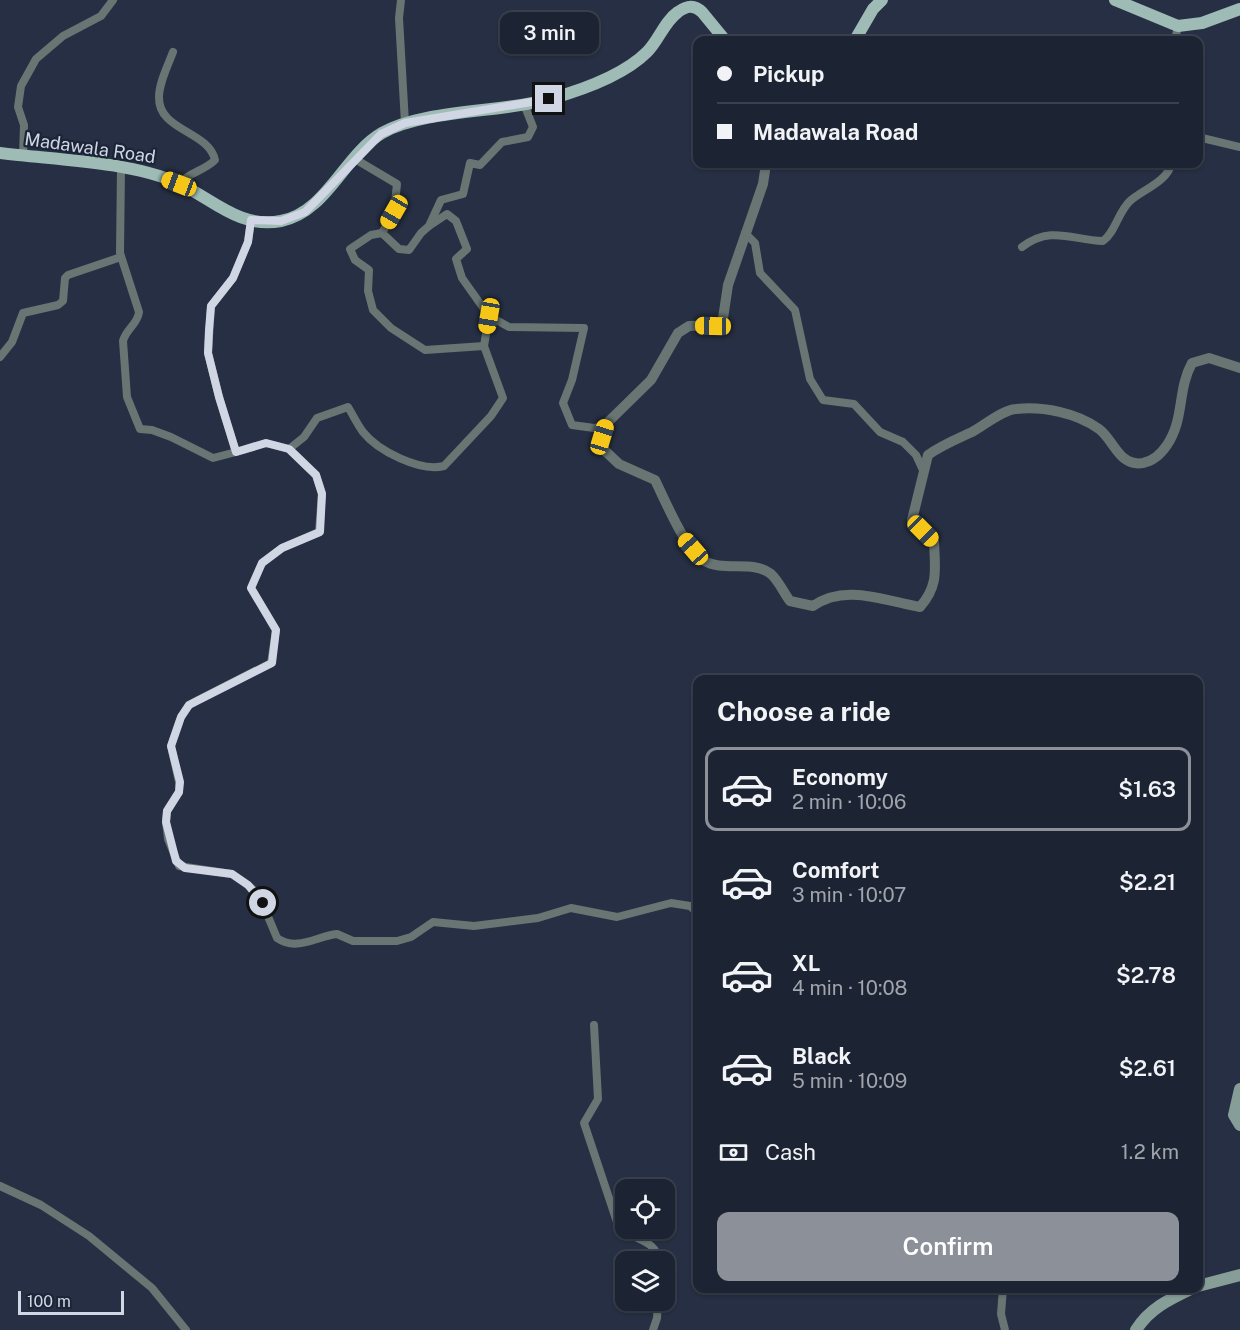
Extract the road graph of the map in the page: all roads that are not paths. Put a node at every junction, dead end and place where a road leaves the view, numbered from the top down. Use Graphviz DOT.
graph roads {
  1 [pos="112,0"];
  2 [pos="401,0"];
  3 [pos="882,0"];
  4 [pos="1115,0"];
  5 [pos="687,3"];
  6 [pos="1240,9"];
  7 [pos="1178,26"];
  8 [pos="722,36"];
  9 [pos="857,36"];
  10 [pos="1176,36"];
  11 [pos="173,52"];
  12 [pos="525,104"];
  13 [pos="405,123"];
  14 [pos="1203,138"];
  15 [pos="1240,147"];
  16 [pos="0,153"];
  17 [pos="23,156"];
  18 [pos="355,159"];
  19 [pos="121,168"];
  20 [pos="765,168"];
  21 [pos="1169,168"];
  22 [pos="179,184"];
  23 [pos="251,220"];
  24 [pos="429,226"];
  25 [pos="382,233"];
  26 [pos="746,233"];
  27 [pos="1022,246"];
  28 [pos="121,256"];
  29 [pos="489,316"];
  30 [pos="484,346"];
  31 [pos="0,357"];
  32 [pos="1240,368"];
  33 [pos="605,425"];
  34 [pos="289,449"];
  35 [pos="236,452"];
  36 [pos="923,470"];
  37 [pos="693,909"];
  38 [pos="594,1025"];
  39 [pos="1240,1089"];
  40 [pos="1240,1125"];
  41 [pos="0,1185"];
  42 [pos="656,1251"];
  43 [pos="1240,1275"];
  44 [pos="1240,1281"];
  45 [pos="1203,1285"];
  46 [pos="1203,1286"];
  47 [pos="1003,1293"];
  48 [pos="1184,1293"];
  49 [pos="657,1311"];
  50 [pos="186,1330"];
  51 [pos="653,1330"];
  52 [pos="1005,1330"];
  53 [pos="1136,1330"];
  1 -- 17 [label="street"];
  2 -- 13 [label="street"];
  3 -- 9 [label="main road"];
  4 -- 7 [label="main road"];
  5 -- 8 [label="main road, Madawala Road"];
  5 -- 12 [label="main road, Madawala Road"];
  6 -- 7 [label="main road"];
  7 -- 10 [label="street"];
  11 -- 22 [label="street"];
  12 -- 13 [label="main road, Madawala Road"];
  12 -- 24 [label="street"];
  13 -- 18 [label="main road, Madawala Road"];
  14 -- 15 [label="street"];
  16 -- 17 [label="main road, Madawala Road"];
  17 -- 19 [label="main road, Madawala Road"];
  18 -- 23 [label="main road, Madawala Road"];
  18 -- 25 [label="street"];
  19 -- 22 [label="main road, Madawala Road"];
  19 -- 28 [label="street"];
  20 -- 26 [label="street"];
  21 -- 27 [label="street"];
  22 -- 23 [label="main road, Madawala Road"];
  23 -- 35 [label="street"];
  24 -- 25 [label="street"];
  24 -- 29 [label="street"];
  25 -- 30 [label="street"];
  26 -- 33 [label="street"];
  26 -- 36 [label="street"];
  28 -- 31 [label="street"];
  28 -- 35 [label="street"];
  29 -- 30 [label="street"];
  29 -- 33 [label="street"];
  30 -- 34 [label="street"];
  32 -- 36 [label="street"];
  33 -- 36 [label="street"];
  34 -- 35 [label="street"];
  34 -- 37 [label="street"];
  38 -- 42 [label="street"];
  39 -- 40 [label="main road"];
  41 -- 50 [label="street"];
  43 -- 45 [label="main road"];
  44 -- 46 [label="street"];
  47 -- 52 [label="street"];
  48 -- 53 [label="main road"];
  49 -- 51 [label="street"];
}
